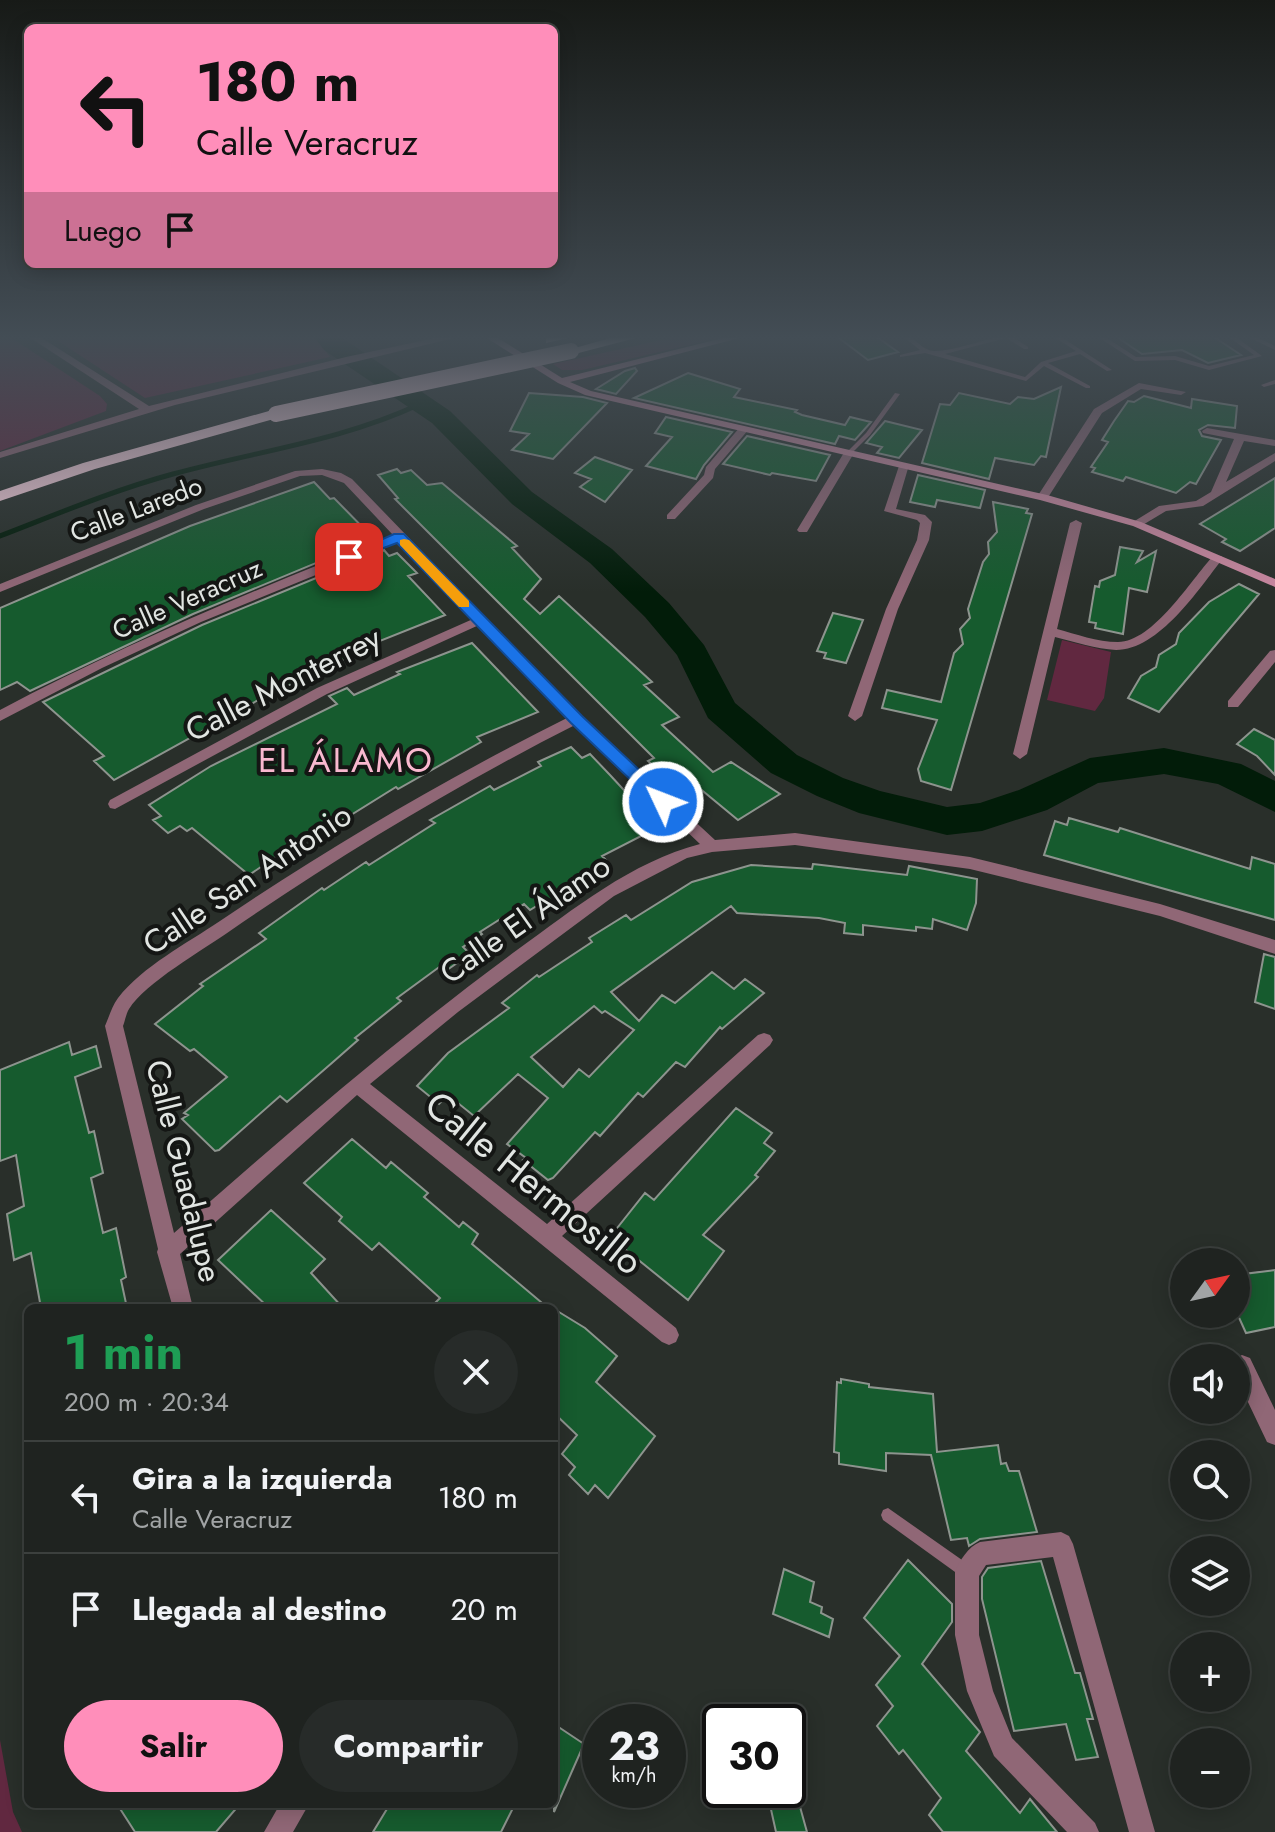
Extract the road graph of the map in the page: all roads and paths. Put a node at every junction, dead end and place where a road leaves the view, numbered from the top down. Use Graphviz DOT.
graph roads {
  1 [pos="106,420"];
  2 [pos="212,420"];
  3 [pos="232,420"];
  4 [pos="706,420"];
  5 [pos="878,420"];
  6 [pos="1092,420"];
  7 [pos="744,429"];
  8 [pos="1207,431"];
  9 [pos="1240,437"];
  10 [pos="1275,443"];
  11 [pos="849,453"];
  12 [pos="0,455"];
  13 [pos="1275,456"];
  14 [pos="904,465"];
  15 [pos="0,479"];
  16 [pos="1216,493"];
  17 [pos="0,496"];
  18 [pos="1043,497"];
  19 [pos="671,517"];
  20 [pos="1076,523"];
  21 [pos="1137,524"];
  22 [pos="803,530"];
  23 [pos="399,537"];
  24 [pos="1217,558"];
  25 [pos="1275,583"];
  26 [pos="0,588"];
  27 [pos="480,620"];
  28 [pos="1051,632"];
  29 [pos="1275,654"];
  30 [pos="1233,704"];
  31 [pos="0,716"];
  32 [pos="855,716"];
  33 [pos="576,719"];
  34 [pos="1020,754"];
  35 [pos="115,804"];
  36 [pos="712,846"];
  37 [pos="1275,947"];
  38 [pos="764,1040"];
  39 [pos="120,1049"];
  40 [pos="357,1084"];
  41 [pos="547,1237"];
  42 [pos="167,1252"];
  43 [pos="182,1304"];
  44 [pos="669,1335"];
  45 [pos="1250,1382"];
  46 [pos="1275,1434"];
  47 [pos="888,1515"];
  48 [pos="967,1572"];
  49 [pos="293,1808"];
  50 [pos="277,1832"];
  51 [pos="1086,1832"];
  52 [pos="1142,1832"];
  1 -- 12 [label="street"];
  2 -- 15 [label="highway"];
  3 -- 17 [label="highway"];
  4 -- 7 [label="street"];
  5 -- 11 [label="lane"];
  6 -- 18 [label="street"];
  7 -- 11 [label="street"];
  7 -- 19 [label="street"];
  8 -- 9 [label="street"];
  9 -- 10 [label="street"];
  9 -- 16 [label="street"];
  11 -- 14 [label="street"];
  11 -- 22 [label="street"];
  13 -- 16 [label="street"];
  14 -- 18 [label="street"];
  14 -- 32 [label="street"];
  16 -- 21 [label="street"];
  18 -- 21 [label="street"];
  20 -- 28 [label="street"];
  21 -- 24 [label="street"];
  23 -- 26 [label="street, Calle Laredo"];
  23 -- 27 [label="street"];
  23 -- 31 [label="street, Calle Veracruz"];
  24 -- 25 [label="street"];
  24 -- 28 [label="street"];
  27 -- 33 [label="street"];
  27 -- 35 [label="street, Calle Monterrey"];
  28 -- 34 [label="street"];
  29 -- 30 [label="street"];
  33 -- 36 [label="street"];
  33 -- 39 [label="street, Calle San Antonio"];
  36 -- 37 [label="street, Calle El Álamo"];
  36 -- 40 [label="street, Calle El Álamo"];
  38 -- 41 [label="street"];
  39 -- 42 [label="street, Calle Guadalupe"];
  40 -- 41 [label="street, Calle Hermosillo"];
  40 -- 42 [label="street, Calle El Álamo"];
  41 -- 44 [label="street, Calle Hermosillo"];
  42 -- 43 [label="street, Calle Guadalupe"];
  45 -- 46 [label="street"];
  47 -- 48 [label="lane"];
  48 -- 51 [label="street"];
  48 -- 52 [label="street"];
  49 -- 50 [label="street"];
}
